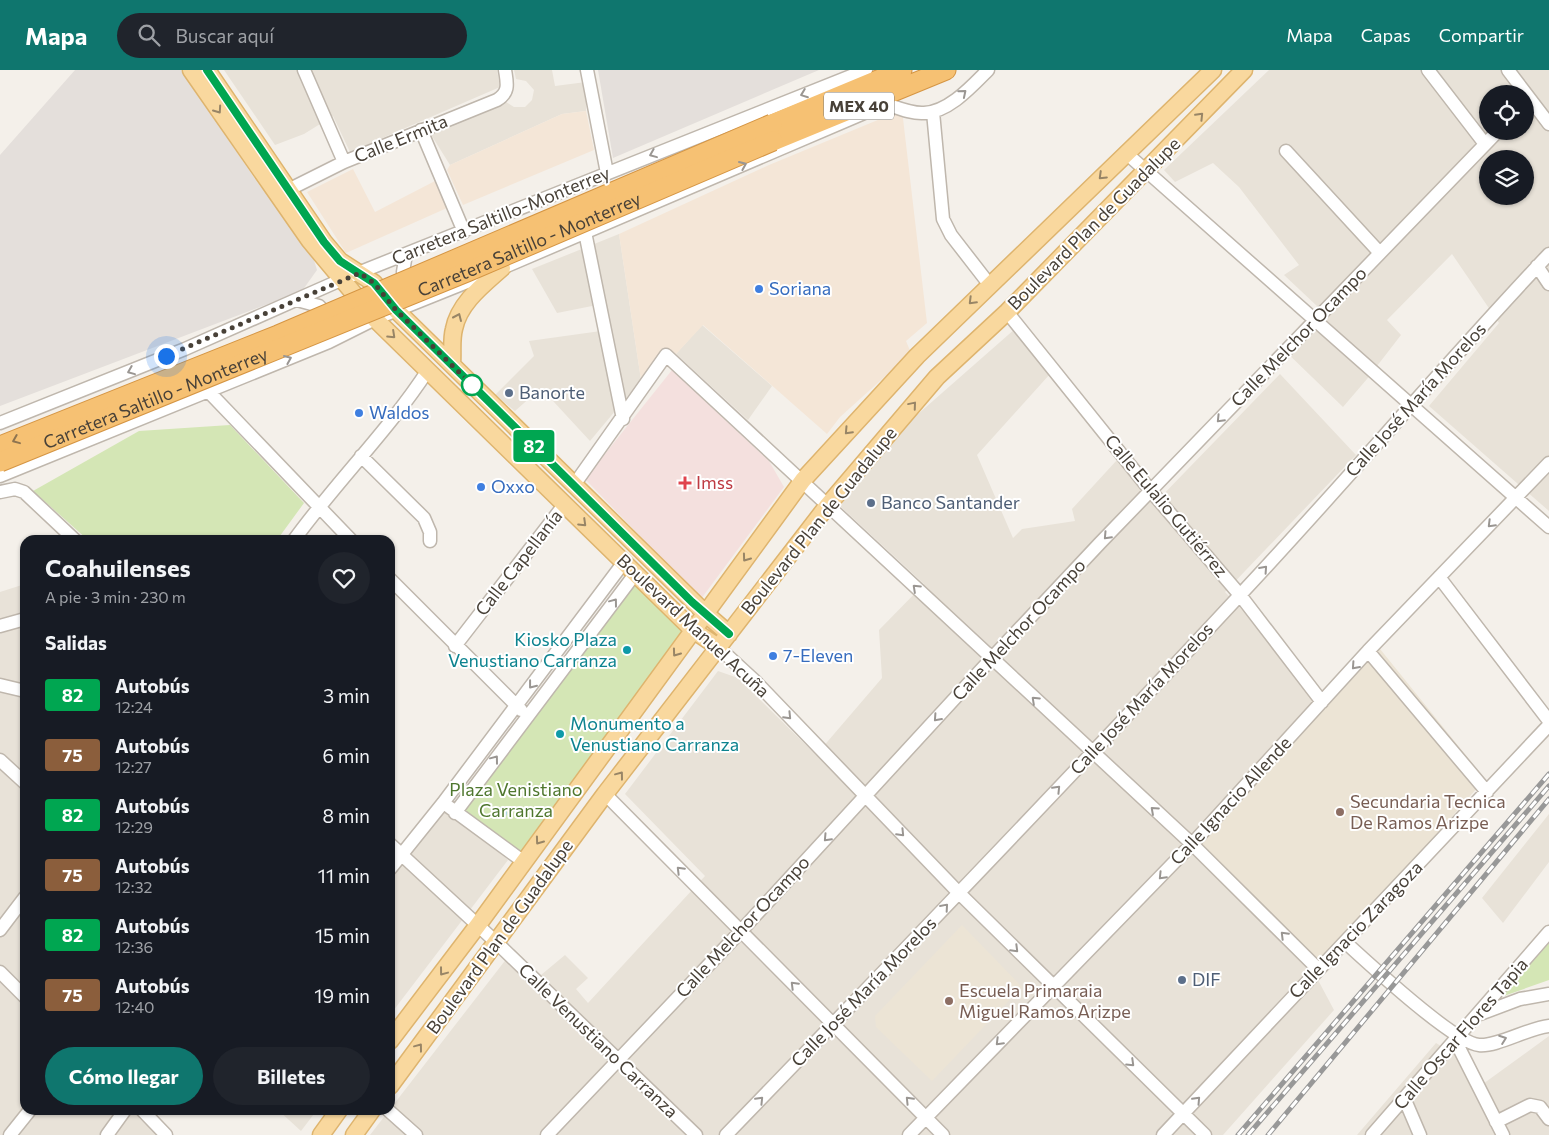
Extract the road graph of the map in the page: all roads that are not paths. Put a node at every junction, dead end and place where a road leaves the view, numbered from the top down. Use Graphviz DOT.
graph roads {
  1 [pos="504,70"];
  2 [pos="587,70"];
  3 [pos="866,70"];
  4 [pos="902,70"];
  5 [pos="946,70"];
  6 [pos="988,70"];
  7 [pos="1213,70"];
  8 [pos="1244,70"];
  9 [pos="1428,70"];
  10 [pos="1508,70"];
  11 [pos="198,71"];
  12 [pos="308,72"];
  13 [pos="928,78"];
  14 [pos="1517,85"];
  15 [pos="886,104"];
  16 [pos="1534,108"];
  17 [pos="933,112"];
  18 [pos="1549,124"];
  19 [pos="421,130"];
  20 [pos="772,133"];
  21 [pos="1489,140"];
  22 [pos="1485,144"];
  23 [pos="1286,151"];
  24 [pos="1126,153"];
  25 [pos="344,162"];
  26 [pos="1147,171"];
  27 [pos="607,173"];
  28 [pos="282,190"];
  29 [pos="464,232"];
  30 [pos="585,232"];
  31 [pos="1380,253"];
  32 [pos="406,254"];
  33 [pos="1549,254"];
  34 [pos="1537,266"];
  35 [pos="502,268"];
  36 [pos="360,273"];
  37 [pos="343,279"];
  38 [pos="989,284"];
  39 [pos="1549,284"];
  40 [pos="429,298"];
  41 [pos="297,300"];
  42 [pos="396,310"];
  43 [pos="1007,312"];
  44 [pos="375,319"];
  45 [pos="1314,320"];
  46 [pos="329,342"];
  47 [pos="452,364"];
  48 [pos="428,370"];
  49 [pos="208,391"];
  50 [pos="1410,404"];
  51 [pos="623,419"];
  52 [pos="0,423"];
  53 [pos="0,446"];
  54 [pos="361,456"];
  55 [pos="0,462"];
  56 [pos="1549,463"];
  57 [pos="0,476"];
  58 [pos="802,480"];
  59 [pos="574,485"];
  60 [pos="1150,490"];
  61 [pos="0,492"];
  62 [pos="1516,499"];
  63 [pos="564,505"];
  64 [pos="828,505"];
  65 [pos="318,506"];
  66 [pos="1549,527"];
  67 [pos="71,535"];
  68 [pos="298,535"];
  69 [pos="346,535"];
  70 [pos="430,541"];
  71 [pos="630,568"];
  72 [pos="1439,577"];
  73 [pos="395,585"];
  74 [pos="1240,595"];
  75 [pos="590,610"];
  76 [pos="706,614"];
  77 [pos="20,620"];
  78 [pos="601,620"];
  79 [pos="0,626"];
  80 [pos="693,630"];
  81 [pos="729,634"];
  82 [pos="455,646"];
  83 [pos="718,647"];
  84 [pos="1368,651"];
  85 [pos="991,659"];
  86 [pos="546,667"];
  87 [pos="557,677"];
  88 [pos="0,685"];
  89 [pos="20,690"];
  90 [pos="1322,702"];
  91 [pos="516,706"];
  92 [pos="527,716"];
  93 [pos="1549,721"];
  94 [pos="1549,725"];
  95 [pos="1092,753"];
  96 [pos="0,760"];
  97 [pos="470,768"];
  98 [pos="20,778"];
  99 [pos="481,778"];
  100 [pos="1487,792"];
  101 [pos="605,794"];
  102 [pos="866,796"];
  103 [pos="443,803"];
  104 [pos="456,813"];
  105 [pos="1192,844"];
  106 [pos="395,849"];
  107 [pos="401,854"];
  108 [pos="395,862"];
  109 [pos="524,862"];
  110 [pos="958,892"];
  111 [pos="20,904"];
  112 [pos="478,926"];
  113 [pos="0,930"];
  114 [pos="740,932"];
  115 [pos="1549,932"];
  116 [pos="1345,942"];
  117 [pos="498,943"];
  118 [pos="1318,969"];
  119 [pos="0,972"];
  120 [pos="1053,987"];
  121 [pos="20,992"];
  122 [pos="1549,994"];
  123 [pos="1476,1016"];
  124 [pos="834,1024"];
  125 [pos="1549,1026"];
  126 [pos="395,1034"];
  127 [pos="1456,1038"];
  128 [pos="616,1060"];
  129 [pos="395,1079"];
  130 [pos="1405,1100"];
  131 [pos="1184,1114"];
  132 [pos="26,1115"];
  133 [pos="121,1115"];
  134 [pos="147,1115"];
  135 [pos="335,1115"];
  136 [pos="368,1115"];
  137 [pos="394,1115"];
  138 [pos="925,1117"];
  139 [pos="1549,1119"];
  140 [pos="1496,1122"];
  141 [pos="10,1135"];
  142 [pos="107,1135"];
  143 [pos="166,1135"];
  144 [pos="321,1135"];
  145 [pos="354,1135"];
  146 [pos="416,1135"];
  147 [pos="547,1135"];
  148 [pos="696,1135"];
  149 [pos="726,1135"];
  150 [pos="908,1135"];
  151 [pos="943,1135"];
  152 [pos="1163,1135"];
  153 [pos="1205,1135"];
  154 [pos="1372,1135"];
  155 [pos="1420,1135"];
  156 [pos="1503,1135"];
  1 -- 19 [label="street, Calle Ermita"];
  2 -- 27 [label="street"];
  3 -- 27 [label="street, Carretera Saltillo-Monterrey, one-way"];
  4 -- 20 [label="highway, Carretera Saltillo - Monterrey / MEX 40"];
  5 -- 13 [label="highway, Carretera Saltillo - Monterrey / MEX 40"];
  17 -- 6 [label="street, one-way"];
  7 -- 24 [label="main road, Boulevard Plan de Guadalupe"];
  26 -- 8 [label="main road, Boulevard Plan de Guadalupe, one-way"];
  9 -- 22 [label="street"];
  10 -- 14 [label="street"];
  11 -- 28 [label="main road, Boulevard Manuel Acuña"];
  12 -- 25 [label="street"];
  13 -- 15 [label="street"];
  13 -- 20 [label="highway, Carretera Saltillo - Monterrey / MEX 40"];
  15 -- 17 [label="street"];
  30 -- 15 [label="street, one-way"];
  16 -- 18 [label="street"];
  17 -- 38 [label="street"];
  19 -- 25 [label="street, Calle Ermita"];
  19 -- 29 [label="street"];
  20 -- 53 [label="highway, Carretera Saltillo - Monterrey / MEX 40, one-way, bridge"];
  20 -- 55 [label="highway, Carretera Saltillo - Monterrey / MEX 40, bridge"];
  21 -- 22 [label="street, Calle Melchor Ocampo"];
  22 -- 31 [label="street, Calle Melchor Ocampo"];
  23 -- 31 [label="street"];
  24 -- 26 [label="street"];
  24 -- 38 [label="main road, Boulevard Plan de Guadalupe, one-way"];
  25 -- 28 [label="street, Calle Ermita"];
  26 -- 43 [label="main road, Boulevard Plan de Guadalupe"];
  26 -- 45 [label="street"];
  27 -- 29 [label="street, Carretera Saltillo-Monterrey"];
  28 -- 36 [label="main road, Boulevard Manuel Acuña"];
  28 -- 37 [label="main road, Boulevard Manuel Acuña"];
  29 -- 32 [label="street, Carretera Saltillo-Monterrey"];
  30 -- 35 [label="street"];
  30 -- 51 [label="street"];
  31 -- 45 [label="street, Calle Melchor Ocampo"];
  32 -- 36 [label="street, Carretera Saltillo-Monterrey"];
  32 -- 40 [label="street"];
  33 -- 34 [label="street, Calle José María Morelos"];
  34 -- 39 [label="street"];
  34 -- 50 [label="street, Calle José María Morelos"];
  35 -- 40 [label="street"];
  47 -- 35 [label="main road, one-way"];
  36 -- 37 [label="street, Carretera Saltillo-Monterrey"];
  36 -- 42 [label="main road, Boulevard Manuel Acuña"];
  37 -- 41 [label="street, Carretera Saltillo-Monterrey"];
  37 -- 44 [label="main road, Boulevard Manuel Acuña"];
  38 -- 58 [label="main road, Boulevard Plan de Guadalupe, one-way"];
  40 -- 42 [label="street"];
  41 -- 46 [label="street"];
  41 -- 52 [label="street, Carretera Saltillo-Monterrey, one-way"];
  42 -- 44 [label="street"];
  42 -- 47 [label="main road, Boulevard Manuel Acuña"];
  43 -- 60 [label="street, Calle Eulalio Gutiérrez"];
  64 -- 43 [label="main road, Boulevard Plan de Guadalupe, one-way"];
  44 -- 46 [label="street"];
  44 -- 48 [label="main road, Boulevard Manuel Acuña, one-way"];
  45 -- 50 [label="street"];
  45 -- 60 [label="street, Calle Melchor Ocampo, one-way"];
  49 -- 46 [label="street, one-way"];
  47 -- 59 [label="main road, Boulevard Manuel Acuña"];
  48 -- 54 [label="street"];
  48 -- 63 [label="main road, Boulevard Manuel Acuña"];
  49 -- 57 [label="street"];
  49 -- 65 [label="street"];
  50 -- 62 [label="street"];
  74 -- 50 [label="street, Calle José María Morelos, one-way"];
  51 -- 58 [label="street"];
  51 -- 59 [label="street"];
  54 -- 65 [label="street"];
  54 -- 70 [label="street"];
  56 -- 62 [label="street, Calle Ignacio Allende"];
  58 -- 64 [label="street"];
  58 -- 76 [label="main road, Boulevard Plan de Guadalupe, one-way"];
  59 -- 76 [label="main road, Boulevard Manuel Acuña"];
  60 -- 74 [label="street, Calle Eulalio Gutiérrez"];
  60 -- 85 [label="street, Calle Melchor Ocampo, one-way"];
  61 -- 67 [label="street"];
  62 -- 66 [label="street"];
  62 -- 72 [label="street, Calle Ignacio Allende, one-way"];
  63 -- 71 [label="main road, Boulevard Manuel Acuña, one-way"];
  63 -- 82 [label="street, Calle Capellanía"];
  64 -- 81 [label="main road, Boulevard Plan de Guadalupe"];
  85 -- 64 [label="street, one-way"];
  65 -- 68 [label="street"];
  65 -- 69 [label="street"];
  71 -- 75 [label="street"];
  78 -- 71 [label="street, one-way"];
  71 -- 80 [label="main road, Boulevard Manuel Acuña"];
  72 -- 84 [label="street, Calle Ignacio Allende"];
  72 -- 93 [label="street"];
  73 -- 82 [label="street"];
  74 -- 90 [label="street, Calle Eulalio Gutiérrez"];
  74 -- 95 [label="street, Calle José María Morelos"];
  75 -- 78 [label="street"];
  75 -- 86 [label="street"];
  76 -- 80 [label="main road, Boulevard Plan de Guadalupe"];
  76 -- 81 [label="main road, Boulevard Manuel Acuña"];
  77 -- 79 [label="street"];
  78 -- 87 [label="street"];
  80 -- 83 [label="main road, Boulevard Manuel Acuña"];
  80 -- 109 [label="main road, Boulevard Plan de Guadalupe, one-way"];
  81 -- 83 [label="main road, Boulevard Plan de Guadalupe"];
  82 -- 91 [label="street"];
  101 -- 83 [label="main road, Boulevard Plan de Guadalupe, one-way"];
  83 -- 102 [label="street, Boulevard Manuel Acuña, one-way"];
  84 -- 90 [label="street, Calle Ignacio Allende, one-way"];
  84 -- 100 [label="street"];
  95 -- 85 [label="street, one-way"];
  85 -- 102 [label="street, Calle Melchor Ocampo, one-way"];
  86 -- 87 [label="street"];
  86 -- 91 [label="street, one-way"];
  87 -- 92 [label="street"];
  88 -- 89 [label="street"];
  90 -- 105 [label="street, Calle Ignacio Allende"];
  91 -- 92 [label="street"];
  91 -- 97 [label="street"];
  99 -- 92 [label="street, one-way"];
  94 -- 100 [label="street, Calle Ignacio Zaragoza"];
  105 -- 95 [label="street, one-way"];
  110 -- 95 [label="street, Calle José María Morelos, one-way"];
  96 -- 98 [label="street"];
  97 -- 99 [label="street"];
  97 -- 103 [label="street"];
  99 -- 104 [label="street"];
  100 -- 116 [label="street, Calle Ignacio Zaragoza"];
  114 -- 101 [label="street, one-way"];
  101 -- 117 [label="main road, Boulevard Plan de Guadalupe"];
  102 -- 110 [label="street, Boulevard Manuel Acuña, one-way"];
  102 -- 114 [label="street, Calle Melchor Ocampo, one-way"];
  103 -- 104 [label="street"];
  103 -- 107 [label="street"];
  104 -- 109 [label="street"];
  118 -- 105 [label="street, one-way"];
  105 -- 120 [label="street, Calle Ignacio Allende, one-way"];
  106 -- 107 [label="street, Calle Venustiano Carranza"];
  107 -- 108 [label="street"];
  107 -- 112 [label="street, Calle Venustiano Carranza"];
  109 -- 112 [label="main road, Boulevard Plan de Guadalupe"];
  110 -- 120 [label="street, Boulevard Manuel Acuña, one-way"];
  124 -- 110 [label="street, Calle José María Morelos, one-way"];
  111 -- 113 [label="street"];
  112 -- 117 [label="street, Calle Venustiano Carranza"];
  112 -- 126 [label="main road, Boulevard Plan de Guadalupe, one-way"];
  124 -- 114 [label="street, one-way"];
  114 -- 128 [label="street, Calle Melchor Ocampo"];
  115 -- 123 [label="street, Calle Oscar Flores Tapia"];
  116 -- 118 [label="street, Calle Ignacio Zaragoza"];
  116 -- 127 [label="street"];
  117 -- 128 [label="street, Calle Venustiano Carranza"];
  129 -- 117 [label="main road, Boulevard Plan de Guadalupe, one-way"];
  131 -- 118 [label="street, Calle Ignacio Zaragoza, one-way"];
  119 -- 121 [label="street"];
  120 -- 131 [label="street, Boulevard Manuel Acuña, one-way"];
  120 -- 138 [label="street, Calle Ignacio Allende, one-way"];
  122 -- 123 [label="street"];
  123 -- 127 [label="street, Calle Oscar Flores Tapia"];
  138 -- 124 [label="street, one-way"];
  149 -- 124 [label="street, Calle José María Morelos, one-way"];
  127 -- 125 [label="street, one-way"];
  127 -- 130 [label="street, Calle Oscar Flores Tapia"];
  127 -- 140 [label="street"];
  128 -- 147 [label="street, Calle Melchor Ocampo"];
  128 -- 148 [label="street, Calle Venustiano Carranza"];
  130 -- 154 [label="street, Calle Oscar Flores Tapia"];
  130 -- 155 [label="street"];
  131 -- 152 [label="street, Calle Ignacio Zaragoza"];
  131 -- 153 [label="street, Boulevard Manuel Acuña"];
  132 -- 141 [label="street"];
  133 -- 142 [label="street"];
  134 -- 143 [label="street"];
  135 -- 144 [label="main road"];
  136 -- 145 [label="main road"];
  137 -- 146 [label="street"];
  138 -- 150 [label="street, Calle Ignacio Allende"];
  138 -- 151 [label="street"];
  139 -- 140 [label="street"];
  140 -- 156 [label="street"];
}
